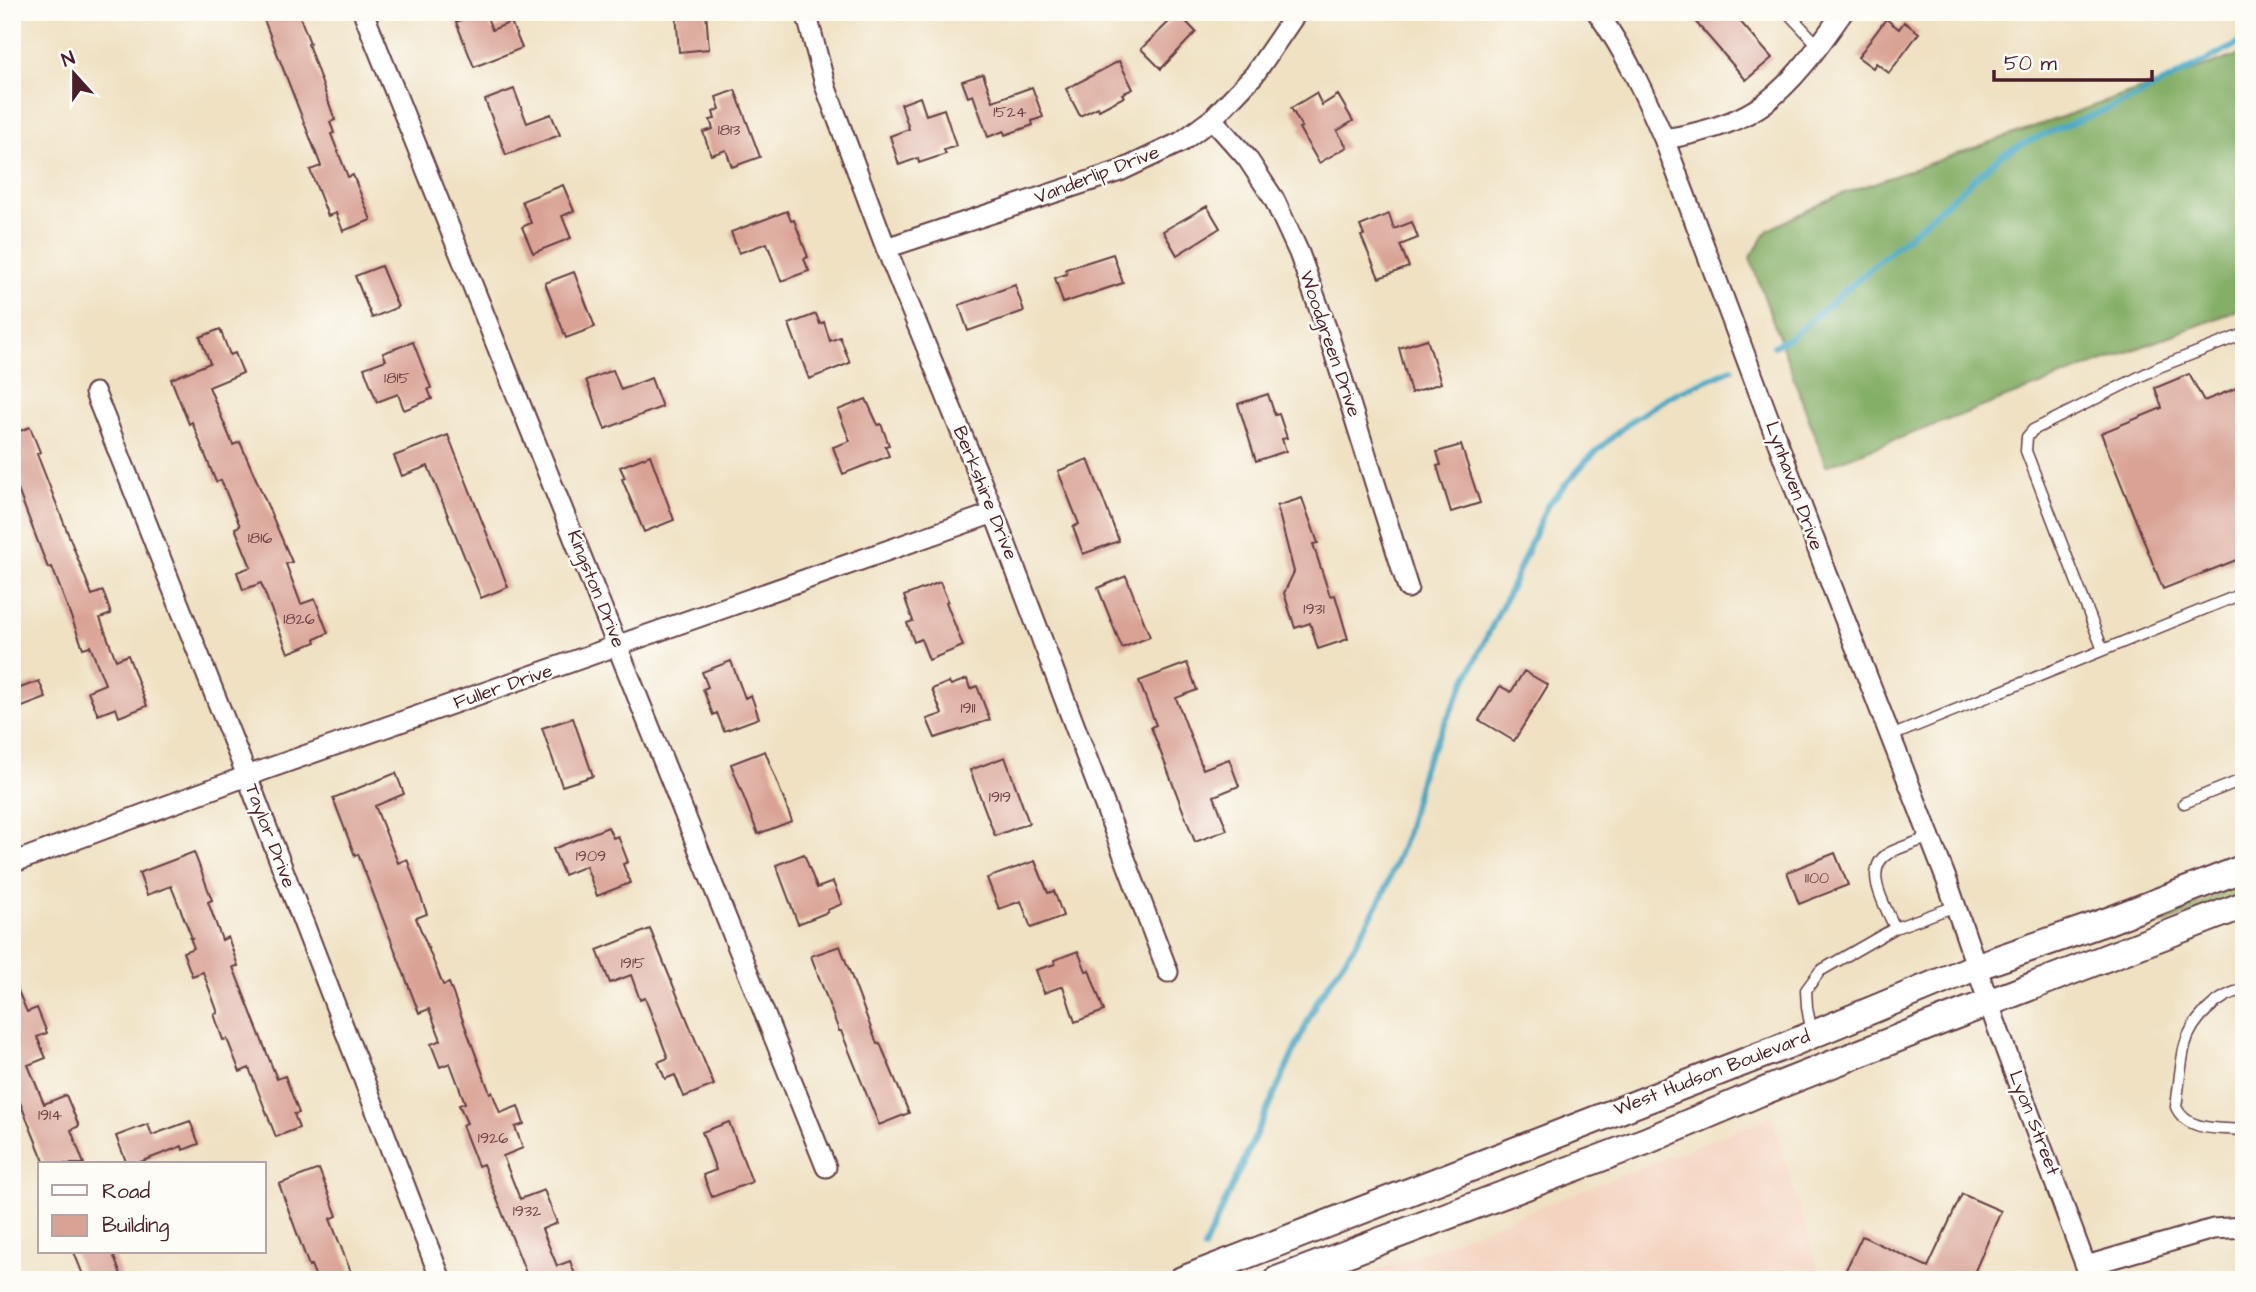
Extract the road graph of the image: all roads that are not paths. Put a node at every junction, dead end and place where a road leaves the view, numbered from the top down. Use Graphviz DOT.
graph roads {
  1 [pos="363,12"];
  2 [pos="806,12"];
  3 [pos="1297,12"];
  4 [pos="1597,12"];
  5 [pos="1787,12"];
  6 [pos="1843,12"];
  7 [pos="1818,45"];
  8 [pos="1212,119"];
  9 [pos="1664,139"];
  10 [pos="886,248"];
  11 [pos="2244,334"];
  12 [pos="95,393"];
  13 [pos="993,513"];
  14 [pos="1408,588"];
  15 [pos="2244,593"];
  16 [pos="619,646"];
  17 [pos="2103,650"];
  18 [pos="1891,736"];
  19 [pos="247,776"];
  20 [pos="2244,779"];
  21 [pos="2184,803"];
  22 [pos="1930,837"];
  23 [pos="12,863"];
  24 [pos="2244,868"];
  25 [pos="2244,905"];
  26 [pos="1957,906"];
  27 [pos="1895,928"];
  28 [pos="1978,967"];
  29 [pos="1168,972"];
  30 [pos="2244,990"];
  31 [pos="1990,1002"];
  32 [pos="1812,1034"];
  33 [pos="2244,1130"];
  34 [pos="826,1167"];
  35 [pos="2244,1227"];
  36 [pos="2089,1273"];
  37 [pos="441,1280"];
  38 [pos="1181,1280"];
  39 [pos="1277,1280"];
  1 -- 16 [label="street, Kingston Drive"];
  2 -- 10 [label="street, Berkshire Drive"];
  3 -- 8 [label="street, Vanderlip Drive"];
  4 -- 9 [label="street, Lynhaven Drive"];
  5 -- 7 [label="lane"];
  6 -- 7 [label="street"];
  7 -- 9 [label="street"];
  8 -- 10 [label="street, Vanderlip Drive"];
  8 -- 14 [label="street, Woodgreen Drive"];
  9 -- 18 [label="street, Lynhaven Drive"];
  10 -- 13 [label="street, Berkshire Drive"];
  11 -- 17 [label="lane"];
  12 -- 19 [label="street, Taylor Drive"];
  13 -- 16 [label="street, Fuller Drive"];
  13 -- 29 [label="street, Berkshire Drive"];
  15 -- 17 [label="lane"];
  16 -- 19 [label="street, Fuller Drive"];
  16 -- 34 [label="street, Kingston Drive"];
  17 -- 18 [label="lane"];
  18 -- 22 [label="street, Lynhaven Drive"];
  19 -- 23 [label="street, Fuller Drive"];
  19 -- 37 [label="street, Taylor Drive"];
  20 -- 21 [label="lane"];
  22 -- 26 [label="street, Lynhaven Drive"];
  22 -- 27 [label="lane"];
  24 -- 28 [label="main road, West Hudson Boulevard"];
  25 -- 31 [label="main road, West Hudson Boulevard"];
  26 -- 27 [label="lane"];
  26 -- 28 [label="street, Lynhaven Drive"];
  27 -- 32 [label="lane"];
  28 -- 31 [label="street, Lyon Street"];
  28 -- 32 [label="main road, West Hudson Boulevard"];
  30 -- 33 [label="lane"];
  31 -- 36 [label="street, Lyon Street"];
  31 -- 39 [label="main road, West Hudson Boulevard"];
  32 -- 38 [label="main road, West Hudson Boulevard"];
  35 -- 36 [label="street"];
}
